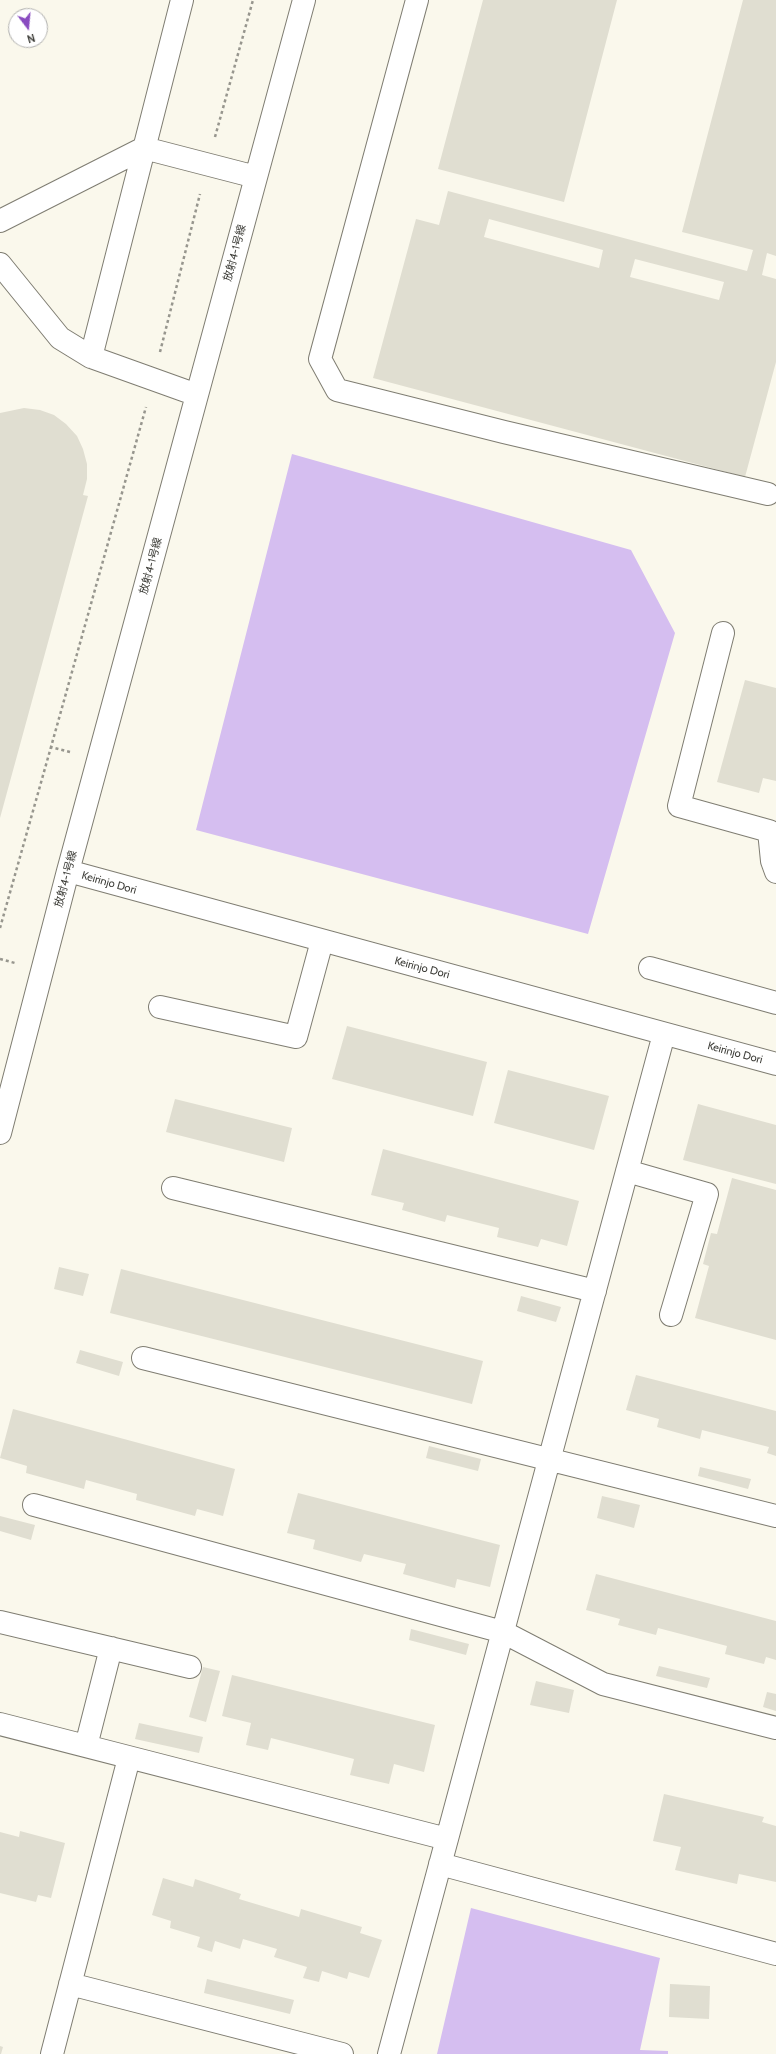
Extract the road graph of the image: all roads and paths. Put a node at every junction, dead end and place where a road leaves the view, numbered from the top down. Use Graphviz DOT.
graph roads {
  1 [pos="182,0"];
  2 [pos="304,0"];
  3 [pos="417,0"];
  4 [pos="144,148"];
  5 [pos="256,177"];
  6 [pos="0,221"];
  7 [pos="0,264"];
  8 [pos="91,357"];
  9 [pos="197,395"];
  10 [pos="768,494"];
  11 [pos="723,633"];
  12 [pos="50,747"];
  13 [pos="68,871"];
  14 [pos="776,872"];
  15 [pos="0,928"];
  16 [pos="322,941"];
  17 [pos="650,968"];
  18 [pos="776,1003"];
  19 [pos="160,1007"];
  20 [pos="664,1034"];
  21 [pos="775,1060"];
  22 [pos="0,1133"];
  23 [pos="626,1172"];
  24 [pos="173,1188"];
  25 [pos="594,1291"];
  26 [pos="671,1315"];
  27 [pos="143,1358"];
  28 [pos="549,1460"];
  29 [pos="34,1505"];
  30 [pos="776,1516"];
  31 [pos="0,1622"];
  32 [pos="503,1632"];
  33 [pos="111,1648"];
  34 [pos="190,1667"];
  35 [pos="0,1724"];
  36 [pos="776,1728"];
  37 [pos="86,1746"];
  38 [pos="129,1758"];
  39 [pos="447,1839"];
  40 [pos="440,1864"];
  41 [pos="776,1954"];
  42 [pos="70,1984"];
  43 [pos="52,2054"];
  44 [pos="342,2054"];
  45 [pos="389,2054"];
  1 -- 4 [label="street"];
  2 -- 5 [label="street, 放射4-1号線"];
  3 -- 10 [label="street"];
  4 -- 5 [label="street"];
  4 -- 6 [label="street"];
  4 -- 8 [label="street"];
  5 -- 9 [label="street, 放射4-1号線"];
  7 -- 8 [label="street"];
  8 -- 9 [label="street"];
  9 -- 13 [label="street, 放射4-1号線"];
  11 -- 14 [label="street"];
  12 -- 15 [label="path"];
  13 -- 16 [label="street, Keirinjo Dori"];
  13 -- 22 [label="street, 放射4-1号線"];
  16 -- 19 [label="street"];
  16 -- 20 [label="street, Keirinjo Dori"];
  17 -- 18 [label="street"];
  20 -- 21 [label="street, Keirinjo Dori"];
  20 -- 23 [label="street"];
  23 -- 25 [label="street"];
  23 -- 26 [label="street"];
  24 -- 25 [label="street"];
  25 -- 28 [label="street"];
  27 -- 28 [label="street"];
  28 -- 30 [label="street"];
  28 -- 32 [label="street"];
  29 -- 32 [label="street"];
  31 -- 33 [label="street"];
  32 -- 36 [label="street"];
  32 -- 39 [label="street"];
  33 -- 34 [label="street"];
  33 -- 37 [label="street"];
  35 -- 37 [label="street"];
  37 -- 38 [label="street"];
  38 -- 39 [label="street"];
  38 -- 42 [label="street"];
  39 -- 40 [label="street"];
  40 -- 41 [label="street"];
  40 -- 45 [label="street"];
  42 -- 43 [label="street"];
  42 -- 44 [label="street"];
}
